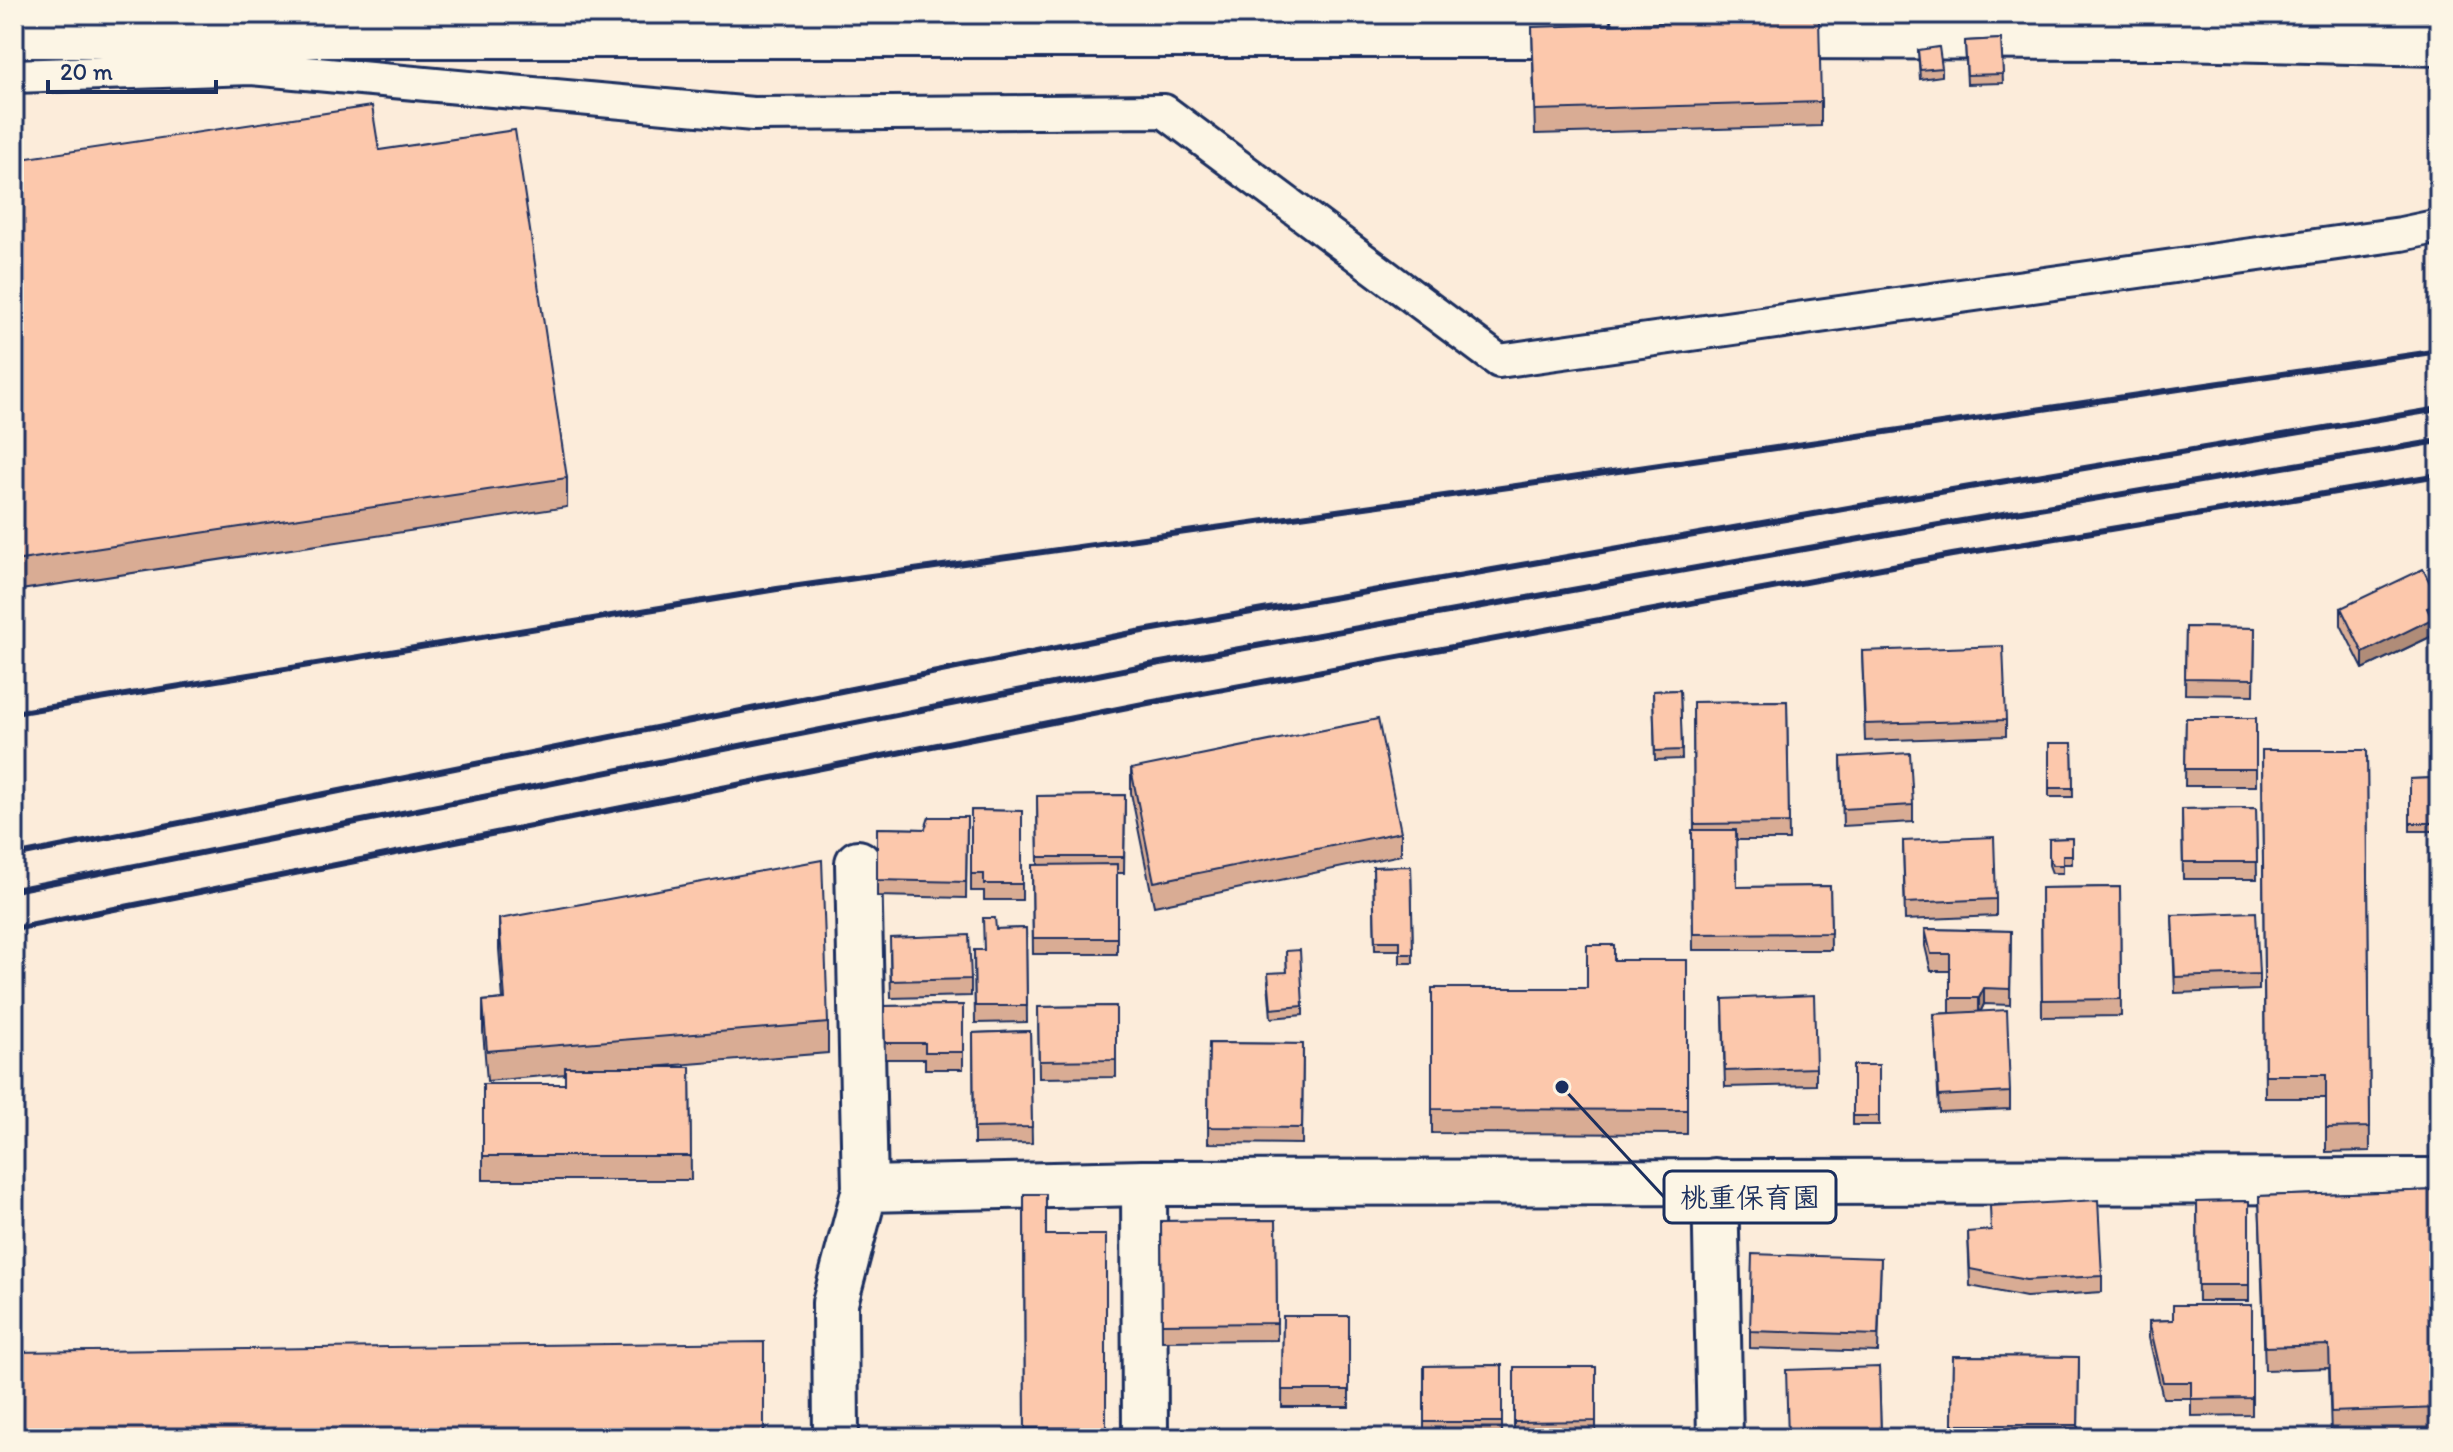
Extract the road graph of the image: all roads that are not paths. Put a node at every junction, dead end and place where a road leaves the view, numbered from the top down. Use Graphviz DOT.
graph roads {
  1 [pos="850,24"];
  2 [pos="14,35"];
  3 [pos="1632,36"];
  4 [pos="1728,36"];
  5 [pos="2439,43"];
  6 [pos="14,76"];
  7 [pos="2439,226"];
  8 [pos="858,863"];
  9 [pos="1715,1181"];
  10 [pos="2439,1181"];
  11 [pos="1144,1183"];
  12 [pos="865,1189"];
  13 [pos="836,1438"];
  14 [pos="1145,1438"];
  15 [pos="1720,1438"];
  1 -- 2 [label="street"];
  1 -- 3 [label="street"];
  4 -- 5 [label="street"];
  6 -- 7 [label="lane"];
  8 -- 12 [label="street"];
  9 -- 10 [label="street"];
  9 -- 11 [label="street"];
  9 -- 15 [label="street"];
  11 -- 12 [label="street"];
  11 -- 14 [label="street"];
  12 -- 13 [label="street"];
}
